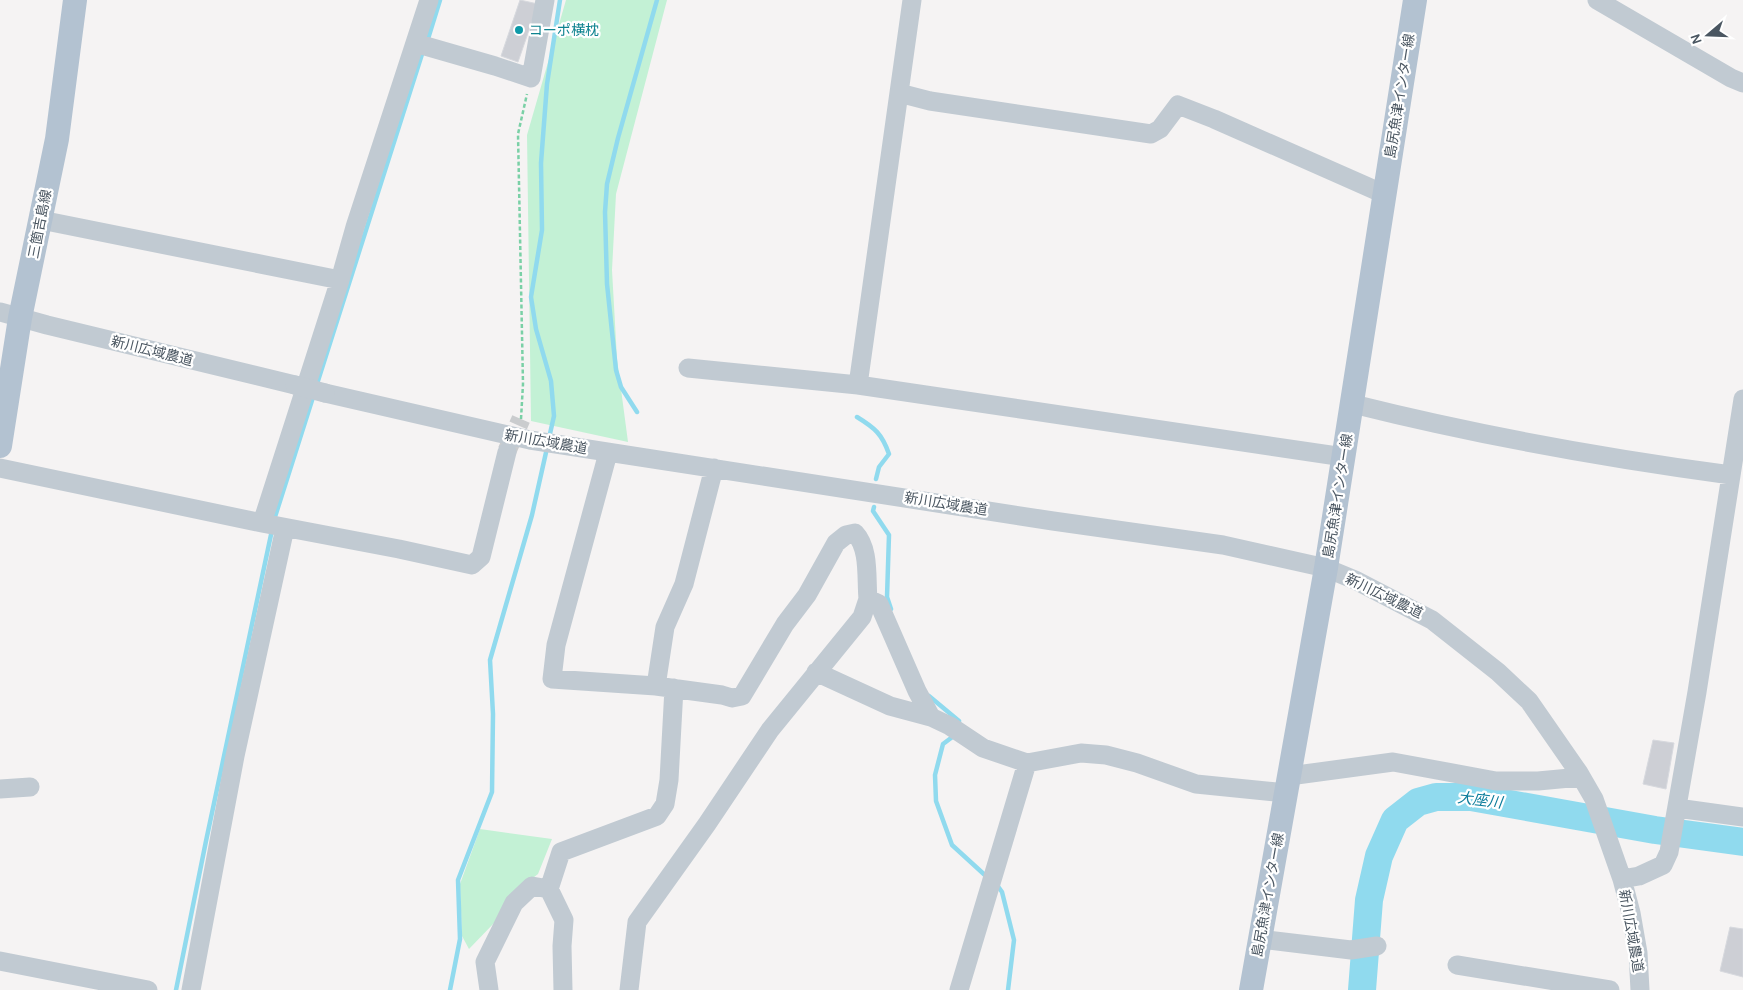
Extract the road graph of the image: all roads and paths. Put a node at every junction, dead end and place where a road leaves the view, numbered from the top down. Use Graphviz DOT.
graph roads {
  1 [pos="75,0"];
  2 [pos="429,0"];
  3 [pos="545,0"];
  4 [pos="912,0"];
  5 [pos="1415,0"];
  6 [pos="1607,2"];
  7 [pos="420,45"];
  8 [pos="531,78"];
  9 [pos="1743,83"];
  10 [pos="899,93"];
  11 [pos="1384,194"];
  12 [pos="41,220"];
  13 [pos="340,280"];
  14 [pos="10,315"];
  15 [pos="688,368"];
  16 [pos="858,385"];
  17 [pos="1743,399"];
  18 [pos="1353,404"];
  19 [pos="521,419"];
  20 [pos="0,446"];
  21 [pos="507,452"];
  22 [pos="608,453"];
  23 [pos="1344,456"];
  24 [pos="0,468"];
  25 [pos="714,468"];
  26 [pos="1732,475"];
  27 [pos="262,523"];
  28 [pos="286,528"];
  29 [pos="1326,568"];
  30 [pos="868,599"];
  31 [pos="816,672"];
  32 [pos="665,687"];
  33 [pos="931,717"];
  34 [pos="1027,763"];
  35 [pos="1581,777"];
  36 [pos="1288,784"];
  37 [pos="30,787"];
  38 [pos="0,789"];
  39 [pos="1677,810"];
  40 [pos="1743,817"];
  41 [pos="1622,879"];
  42 [pos="549,889"];
  43 [pos="1260,939"];
  44 [pos="1377,946"];
  45 [pos="0,961"];
  46 [pos="1457,965"];
  47 [pos="148,990"];
  48 [pos="191,990"];
  49 [pos="489,990"];
  50 [pos="563,990"];
  51 [pos="629,990"];
  52 [pos="959,990"];
  53 [pos="1251,990"];
  54 [pos="1610,990"];
  55 [pos="1640,990"];
  1 -- 12 [label="main road, 三箇吉島線"];
  2 -- 7 [label="street"];
  3 -- 8 [label="street"];
  4 -- 10 [label="street"];
  5 -- 11 [label="main road, 島尻魚津インター線"];
  6 -- 9 [label="street"];
  7 -- 8 [label="street"];
  7 -- 13 [label="street"];
  8 -- 19 [label="path"];
  10 -- 11 [label="street"];
  10 -- 16 [label="street"];
  11 -- 18 [label="main road, 島尻魚津インター線"];
  12 -- 13 [label="street"];
  12 -- 14 [label="main road, 三箇吉島線"];
  13 -- 27 [label="street"];
  14 -- 20 [label="main road, 三箇吉島線"];
  14 -- 22 [label="street, 新川広域農道, bridge"];
  15 -- 16 [label="street"];
  16 -- 23 [label="street"];
  17 -- 26 [label="street"];
  18 -- 23 [label="main road, 島尻魚津インター線"];
  18 -- 26 [label="street"];
  21 -- 28 [label="street"];
  22 -- 25 [label="street, 新川広域農道"];
  22 -- 32 [label="street"];
  23 -- 29 [label="main road, 島尻魚津インター線"];
  24 -- 27 [label="street"];
  25 -- 29 [label="street, 新川広域農道"];
  25 -- 32 [label="street"];
  26 -- 39 [label="street"];
  27 -- 28 [label="street"];
  28 -- 48 [label="street"];
  29 -- 35 [label="street, 新川広域農道"];
  29 -- 36 [label="main road, 島尻魚津インター線"];
  30 -- 31 [label="street"];
  30 -- 32 [label="street"];
  30 -- 33 [label="street"];
  31 -- 33 [label="street"];
  31 -- 51 [label="street"];
  32 -- 42 [label="street"];
  33 -- 34 [label="street"];
  34 -- 36 [label="street"];
  34 -- 52 [label="street"];
  35 -- 36 [label="street"];
  35 -- 41 [label="street, 新川広域農道"];
  36 -- 43 [label="main road, 島尻魚津インター線"];
  37 -- 38 [label="street"];
  39 -- 40 [label="street"];
  39 -- 41 [label="street"];
  41 -- 55 [label="street, 新川広域農道"];
  42 -- 49 [label="street"];
  42 -- 50 [label="street"];
  43 -- 44 [label="street"];
  43 -- 53 [label="main road, 島尻魚津インター線"];
  45 -- 47 [label="street"];
  46 -- 54 [label="street"];
}
